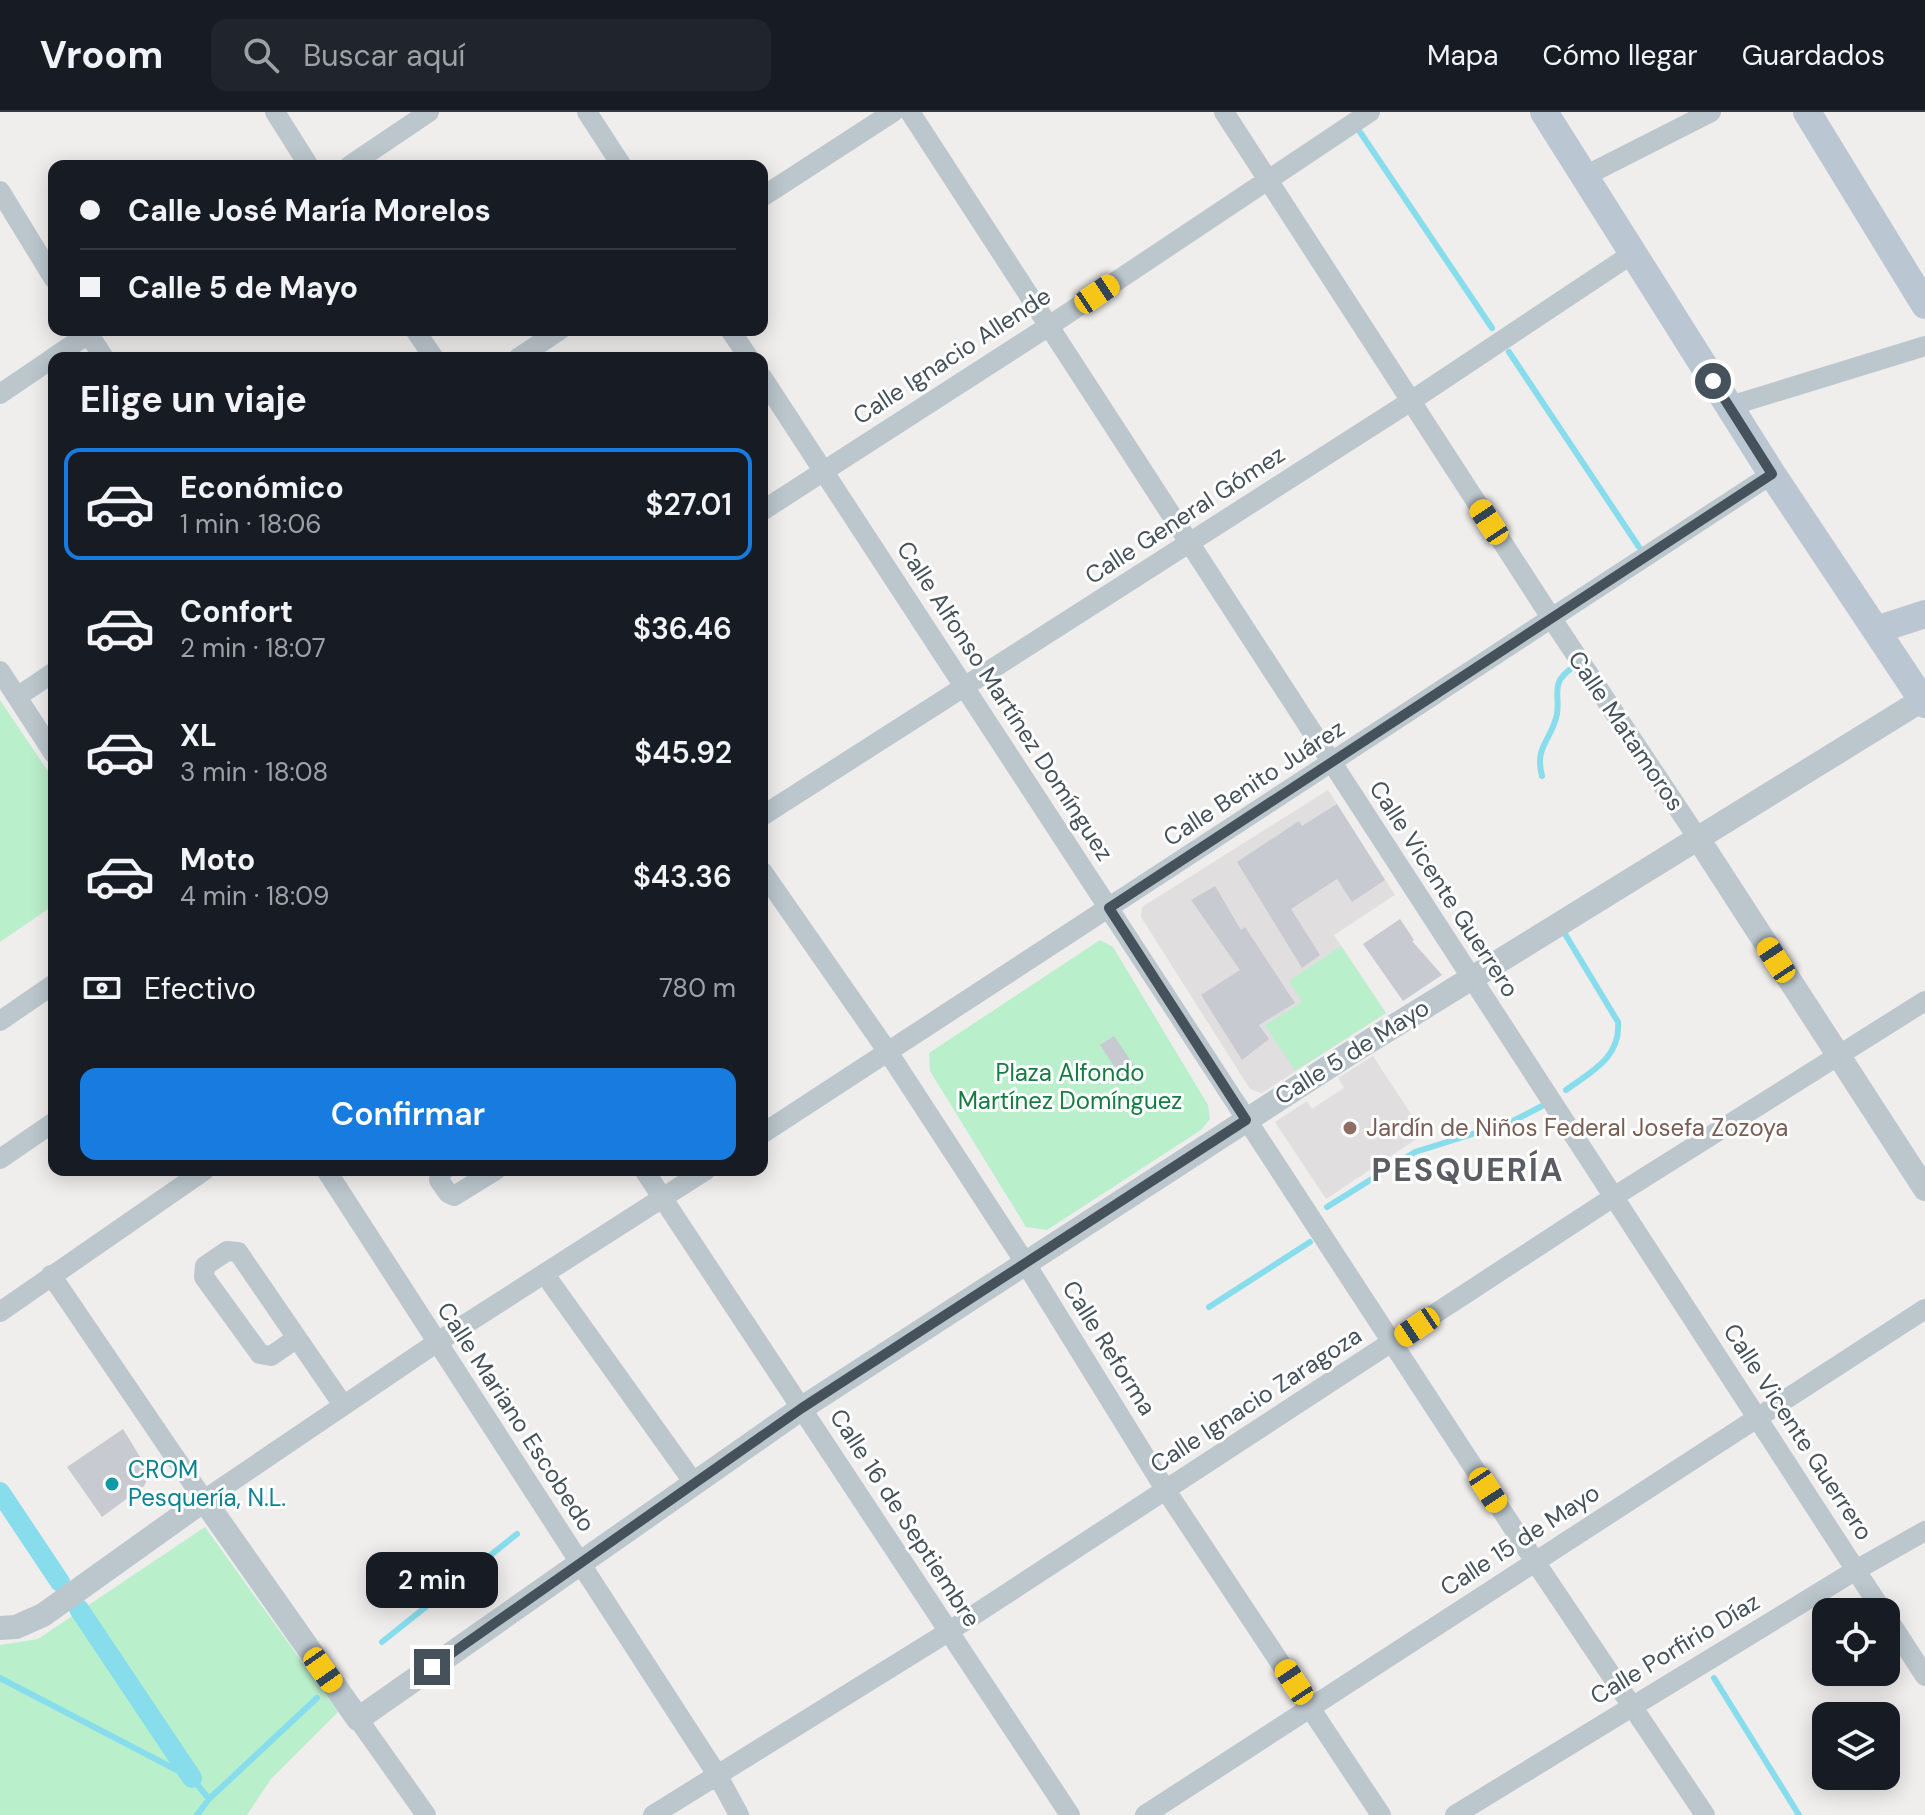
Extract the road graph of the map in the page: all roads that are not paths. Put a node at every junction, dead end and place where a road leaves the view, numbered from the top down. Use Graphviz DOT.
graph roads {
  1 [pos="275,112"];
  2 [pos="429,112"];
  3 [pos="587,112"];
  4 [pos="893,112"];
  5 [pos="910,112"];
  6 [pos="1224,112"];
  7 [pos="1370,112"];
  8 [pos="1544,112"];
  9 [pos="1711,112"];
  10 [pos="1807,112"];
  11 [pos="305,160"];
  12 [pos="358,160"];
  13 [pos="618,160"];
  14 [pos="1585,176"];
  15 [pos="1268,180"];
  16 [pos="0,191"];
  17 [pos="768,193"];
  18 [pos="1632,254"];
  19 [pos="48,269"];
  20 [pos="1925,305"];
  21 [pos="1049,326"];
  22 [pos="82,336"];
  23 [pos="551,336"];
  24 [pos="1925,346"];
  25 [pos="59,352"];
  26 [pos="527,352"];
  27 [pos="48,360"];
  28 [pos="768,386"];
  29 [pos="0,394"];
  30 [pos="1411,401"];
  31 [pos="1730,406"];
  32 [pos="824,470"];
  33 [pos="1772,474"];
  34 [pos="768,507"];
  35 [pos="1191,543"];
  36 [pos="1925,614"];
  37 [pos="1552,619"];
  38 [pos="1876,630"];
  39 [pos="0,671"];
  40 [pos="48,676"];
  41 [pos="964,686"];
  42 [pos="17,697"];
  43 [pos="1923,702"];
  44 [pos="48,745"];
  45 [pos="1331,763"];
  46 [pos="768,812"];
  47 [pos="1699,840"];
  48 [pos="768,880"];
  49 [pos="1109,908"];
  50 [pos="1470,978"];
  51 [pos="48,988"];
  52 [pos="1925,1001"];
  53 [pos="0,1021"];
  54 [pos="888,1052"];
  55 [pos="1839,1056"];
  56 [pos="1246,1120"];
  57 [pos="48,1126"];
  58 [pos="768,1130"];
  59 [pos="0,1159"];
  60 [pos="196,1176"];
  61 [pos="330,1176"];
  62 [pos="440,1176"];
  63 [pos="486,1176"];
  64 [pos="648,1176"];
  65 [pos="697,1176"];
  66 [pos="1925,1189"];
  67 [pos="1615,1196"];
  68 [pos="662,1199"];
  69 [pos="1026,1264"];
  70 [pos="51,1275"];
  71 [pos="551,1283"];
  72 [pos="1925,1309"];
  73 [pos="0,1312"];
  74 [pos="297,1338"];
  75 [pos="436,1343"];
  76 [pos="1392,1344"];
  77 [pos="343,1405"];
  78 [pos="802,1408"];
  79 [pos="1758,1418"];
  80 [pos="694,1483"];
  81 [pos="1165,1489"];
  82 [pos="204,1500"];
  83 [pos="1925,1531"];
  84 [pos="580,1563"];
  85 [pos="1536,1563"];
  86 [pos="1856,1570"];
  87 [pos="1874,1598"];
  88 [pos="0,1628"];
  89 [pos="948,1632"];
  90 [pos="1900,1637"];
  91 [pos="1925,1676"];
  92 [pos="1633,1705"];
  93 [pos="1310,1706"];
  94 [pos="358,1719"];
  95 [pos="718,1776"];
  96 [pos="426,1815"];
  97 [pos="653,1815"];
  98 [pos="739,1815"];
  99 [pos="1070,1815"];
  100 [pos="1145,1815"];
  101 [pos="1381,1815"];
  102 [pos="1455,1815"];
  103 [pos="1705,1815"];
  1 -- 11 [label="street"];
  2 -- 12 [label="street"];
  3 -- 13 [label="street"];
  4 -- 17 [label="street"];
  5 -- 21 [label="street, Calle Vicente Guerrero"];
  6 -- 15 [label="street, Calle Matamoros"];
  7 -- 15 [label="street, Calle Ignacio Allende"];
  8 -- 14 [label="main road"];
  9 -- 14 [label="street"];
  10 -- 20 [label="main road"];
  14 -- 18 [label="main road"];
  15 -- 21 [label="street, Calle Ignacio Allende"];
  15 -- 30 [label="street, Calle Matamoros"];
  16 -- 19 [label="street"];
  18 -- 30 [label="street, Calle General Gómez"];
  18 -- 31 [label="main road"];
  21 -- 32 [label="street, Calle Ignacio Allende"];
  21 -- 35 [label="street, Calle Vicente Guerrero"];
  22 -- 25 [label="street"];
  23 -- 26 [label="street"];
  24 -- 31 [label="street"];
  27 -- 29 [label="street"];
  28 -- 32 [label="street, Calle Alfonso Martínez Domínguez"];
  30 -- 35 [label="street, Calle General Gómez"];
  30 -- 37 [label="street, Calle Matamoros"];
  31 -- 33 [label="main road"];
  32 -- 34 [label="street, Calle Ignacio Allende"];
  32 -- 41 [label="street, Calle Alfonso Martínez Domínguez"];
  33 -- 37 [label="street, Calle Benito Juárez"];
  33 -- 38 [label="main road"];
  35 -- 41 [label="street, Calle General Gómez"];
  35 -- 45 [label="street, Calle Vicente Guerrero"];
  36 -- 38 [label="main road"];
  37 -- 45 [label="street, Calle Benito Juárez"];
  37 -- 47 [label="street, Calle Matamoros"];
  38 -- 43 [label="main road"];
  39 -- 42 [label="street"];
  40 -- 42 [label="street"];
  41 -- 46 [label="street, Calle General Gómez"];
  41 -- 49 [label="street, Calle Alfonso Martínez Domínguez"];
  42 -- 44 [label="street"];
  43 -- 47 [label="street, Calle 5 de Mayo"];
  45 -- 49 [label="street, Calle Benito Juárez"];
  45 -- 50 [label="street, Calle Vicente Guerrero"];
  47 -- 50 [label="street, Calle 5 de Mayo"];
  47 -- 55 [label="street, Calle Matamoros"];
  48 -- 54 [label="street, Calle Reforma"];
  49 -- 54 [label="street, Calle Benito Juárez"];
  49 -- 56 [label="street, Calle Alfonso Martínez Domínguez"];
  50 -- 56 [label="street, Calle 5 de Mayo"];
  50 -- 67 [label="street, Calle Vicente Guerrero"];
  51 -- 53 [label="street"];
  52 -- 55 [label="street, Calle Ignacio Zaragoza"];
  54 -- 58 [label="street, Calle Benito Juárez"];
  54 -- 69 [label="street, Calle Reforma"];
  55 -- 66 [label="street, Calle Matamoros"];
  55 -- 67 [label="street, Calle Ignacio Zaragoza"];
  56 -- 69 [label="street, Calle 5 de Mayo"];
  56 -- 76 [label="street, Calle Alfonso Martínez Domínguez"];
  57 -- 59 [label="street"];
  60 -- 70 [label="street"];
  61 -- 75 [label="street, Calle Mariano Escobedo"];
  62 -- 63 [label="street"];
  64 -- 68 [label="street, Calle 16 de Septiembre"];
  65 -- 68 [label="street"];
  67 -- 76 [label="street, Calle Ignacio Zaragoza"];
  67 -- 79 [label="street, Calle Vicente Guerrero"];
  68 -- 75 [label="street"];
  68 -- 78 [label="street, Calle 16 de Septiembre"];
  69 -- 78 [label="street, Calle 5 de Mayo"];
  69 -- 81 [label="street, Calle Reforma"];
  70 -- 73 [label="street"];
  70 -- 82 [label="street"];
  71 -- 80 [label="street"];
  72 -- 79 [label="street, Calle 15 de Mayo"];
  74 -- 74 [label="street"];
  74 -- 77 [label="street"];
  75 -- 77 [label="street"];
  75 -- 84 [label="street, Calle Mariano Escobedo"];
  76 -- 81 [label="street, Calle Ignacio Zaragoza"];
  76 -- 85 [label="street, Calle Alfonso Martínez Domínguez"];
  77 -- 82 [label="street"];
  78 -- 80 [label="street, Calle 5 de Mayo"];
  78 -- 89 [label="street, Calle 16 de Septiembre"];
  79 -- 85 [label="street, Calle 15 de Mayo"];
  79 -- 86 [label="street, Calle Vicente Guerrero"];
  80 -- 84 [label="street, Calle 5 de Mayo"];
  81 -- 89 [label="street, Calle Ignacio Zaragoza"];
  81 -- 93 [label="street, Calle Reforma"];
  82 -- 88 [label="street"];
  82 -- 94 [label="street"];
  83 -- 86 [label="street, Calle Porfirio Díaz"];
  84 -- 94 [label="street, Calle 5 de Mayo"];
  84 -- 95 [label="street, Calle Mariano Escobedo"];
  85 -- 92 [label="street, Calle Alfonso Martínez Domínguez"];
  85 -- 93 [label="street, Calle 15 de Mayo"];
  86 -- 87 [label="street, Calle Vicente Guerrero"];
  86 -- 92 [label="street, Calle Porfirio Díaz"];
  89 -- 95 [label="street, Calle Ignacio Zaragoza"];
  89 -- 99 [label="street, Calle 16 de Septiembre"];
  90 -- 91 [label="street, Calle Vicente Guerrero"];
  92 -- 102 [label="street, Calle Porfirio Díaz"];
  92 -- 103 [label="street, Calle Alfonso Martínez Domínguez"];
  93 -- 100 [label="street, Calle 15 de Mayo"];
  93 -- 101 [label="street, Calle Reforma"];
  94 -- 96 [label="street"];
  95 -- 97 [label="street, Calle Ignacio Zaragoza"];
  95 -- 98 [label="street, Calle Mariano Escobedo"];
}
